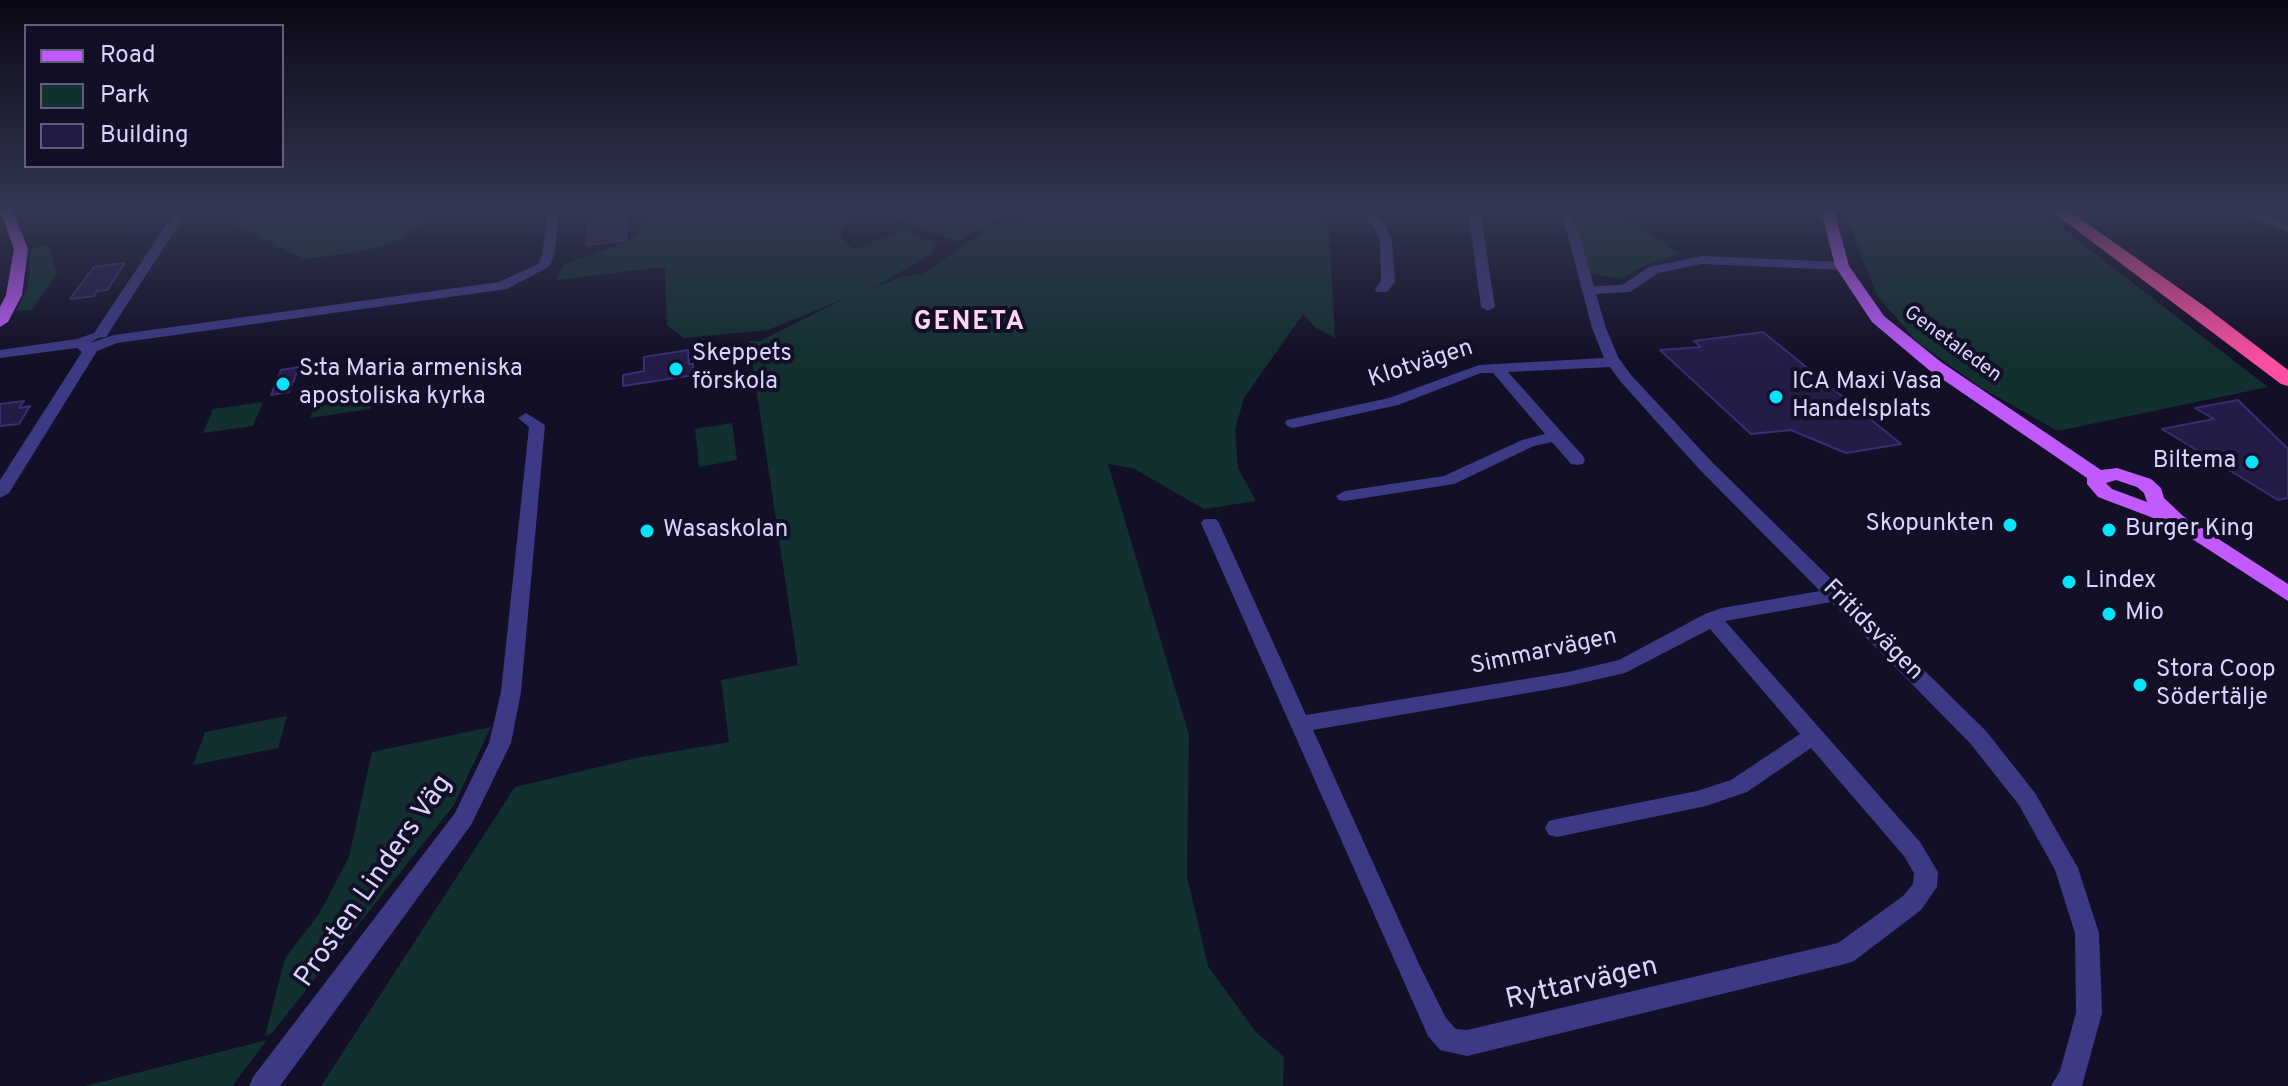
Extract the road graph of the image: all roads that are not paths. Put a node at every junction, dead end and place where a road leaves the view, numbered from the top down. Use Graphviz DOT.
graph roads {
  1 [pos="8,261"];
  2 [pos="20,261"];
  3 [pos="149,261"];
  4 [pos="545,261"];
  5 [pos="1387,261"];
  6 [pos="1481,261"];
  7 [pos="1580,261"];
  8 [pos="1701,261"];
  9 [pos="1753,261"];
  10 [pos="1841,261"];
  11 [pos="2129,261"];
  12 [pos="2146,261"];
  13 [pos="1842,266"];
  14 [pos="1382,289"];
  15 [pos="1587,290"];
  16 [pos="0,295"];
  17 [pos="1488,307"];
  18 [pos="0,322"];
  19 [pos="97,341"];
  20 [pos="0,354"];
  21 [pos="1614,362"];
  22 [pos="2288,363"];
  23 [pos="1496,367"];
  24 [pos="2288,380"];
  25 [pos="526,418"];
  26 [pos="1293,423"];
  27 [pos="1555,436"];
  28 [pos="1577,460"];
  29 [pos="0,493"];
  30 [pos="1345,496"];
  31 [pos="1210,523"];
  32 [pos="2288,594"];
  33 [pos="1835,595"];
  34 [pos="1712,619"];
  35 [pos="1301,724"];
  36 [pos="1814,735"];
  37 [pos="1557,828"];
  38 [pos="263,1086"];
  39 [pos="2065,1086"];
  1 -- 16 [label="main road"];
  2 -- 18 [label="main road"];
  3 -- 19 [label="street"];
  4 -- 19 [label="street"];
  5 -- 14 [label="street"];
  6 -- 17 [label="street"];
  7 -- 15 [label="street, Fritidsvägen"];
  8 -- 15 [label="street"];
  9 -- 13 [label="street"];
  10 -- 13 [label="main road, Genetaleden"];
  11 -- 24 [label="highway"];
  12 -- 22 [label="highway"];
  13 -- 32 [label="main road, Genetaleden"];
  15 -- 21 [label="street, Fritidsvägen"];
  19 -- 20 [label="street"];
  19 -- 29 [label="street"];
  21 -- 23 [label="street, Klotvägen"];
  21 -- 33 [label="street, Fritidsvägen"];
  23 -- 26 [label="street, Klotvägen"];
  23 -- 27 [label="street"];
  25 -- 38 [label="street, Prosten Linders Väg"];
  27 -- 28 [label="street"];
  27 -- 30 [label="street"];
  31 -- 35 [label="street, Ryttarvägen"];
  33 -- 34 [label="street, Simmarvägen"];
  33 -- 39 [label="street, Fritidsvägen"];
  34 -- 35 [label="street, Simmarvägen"];
  34 -- 36 [label="street, Ryttarvägen"];
  35 -- 36 [label="street, Ryttarvägen"];
  36 -- 37 [label="street"];
}
